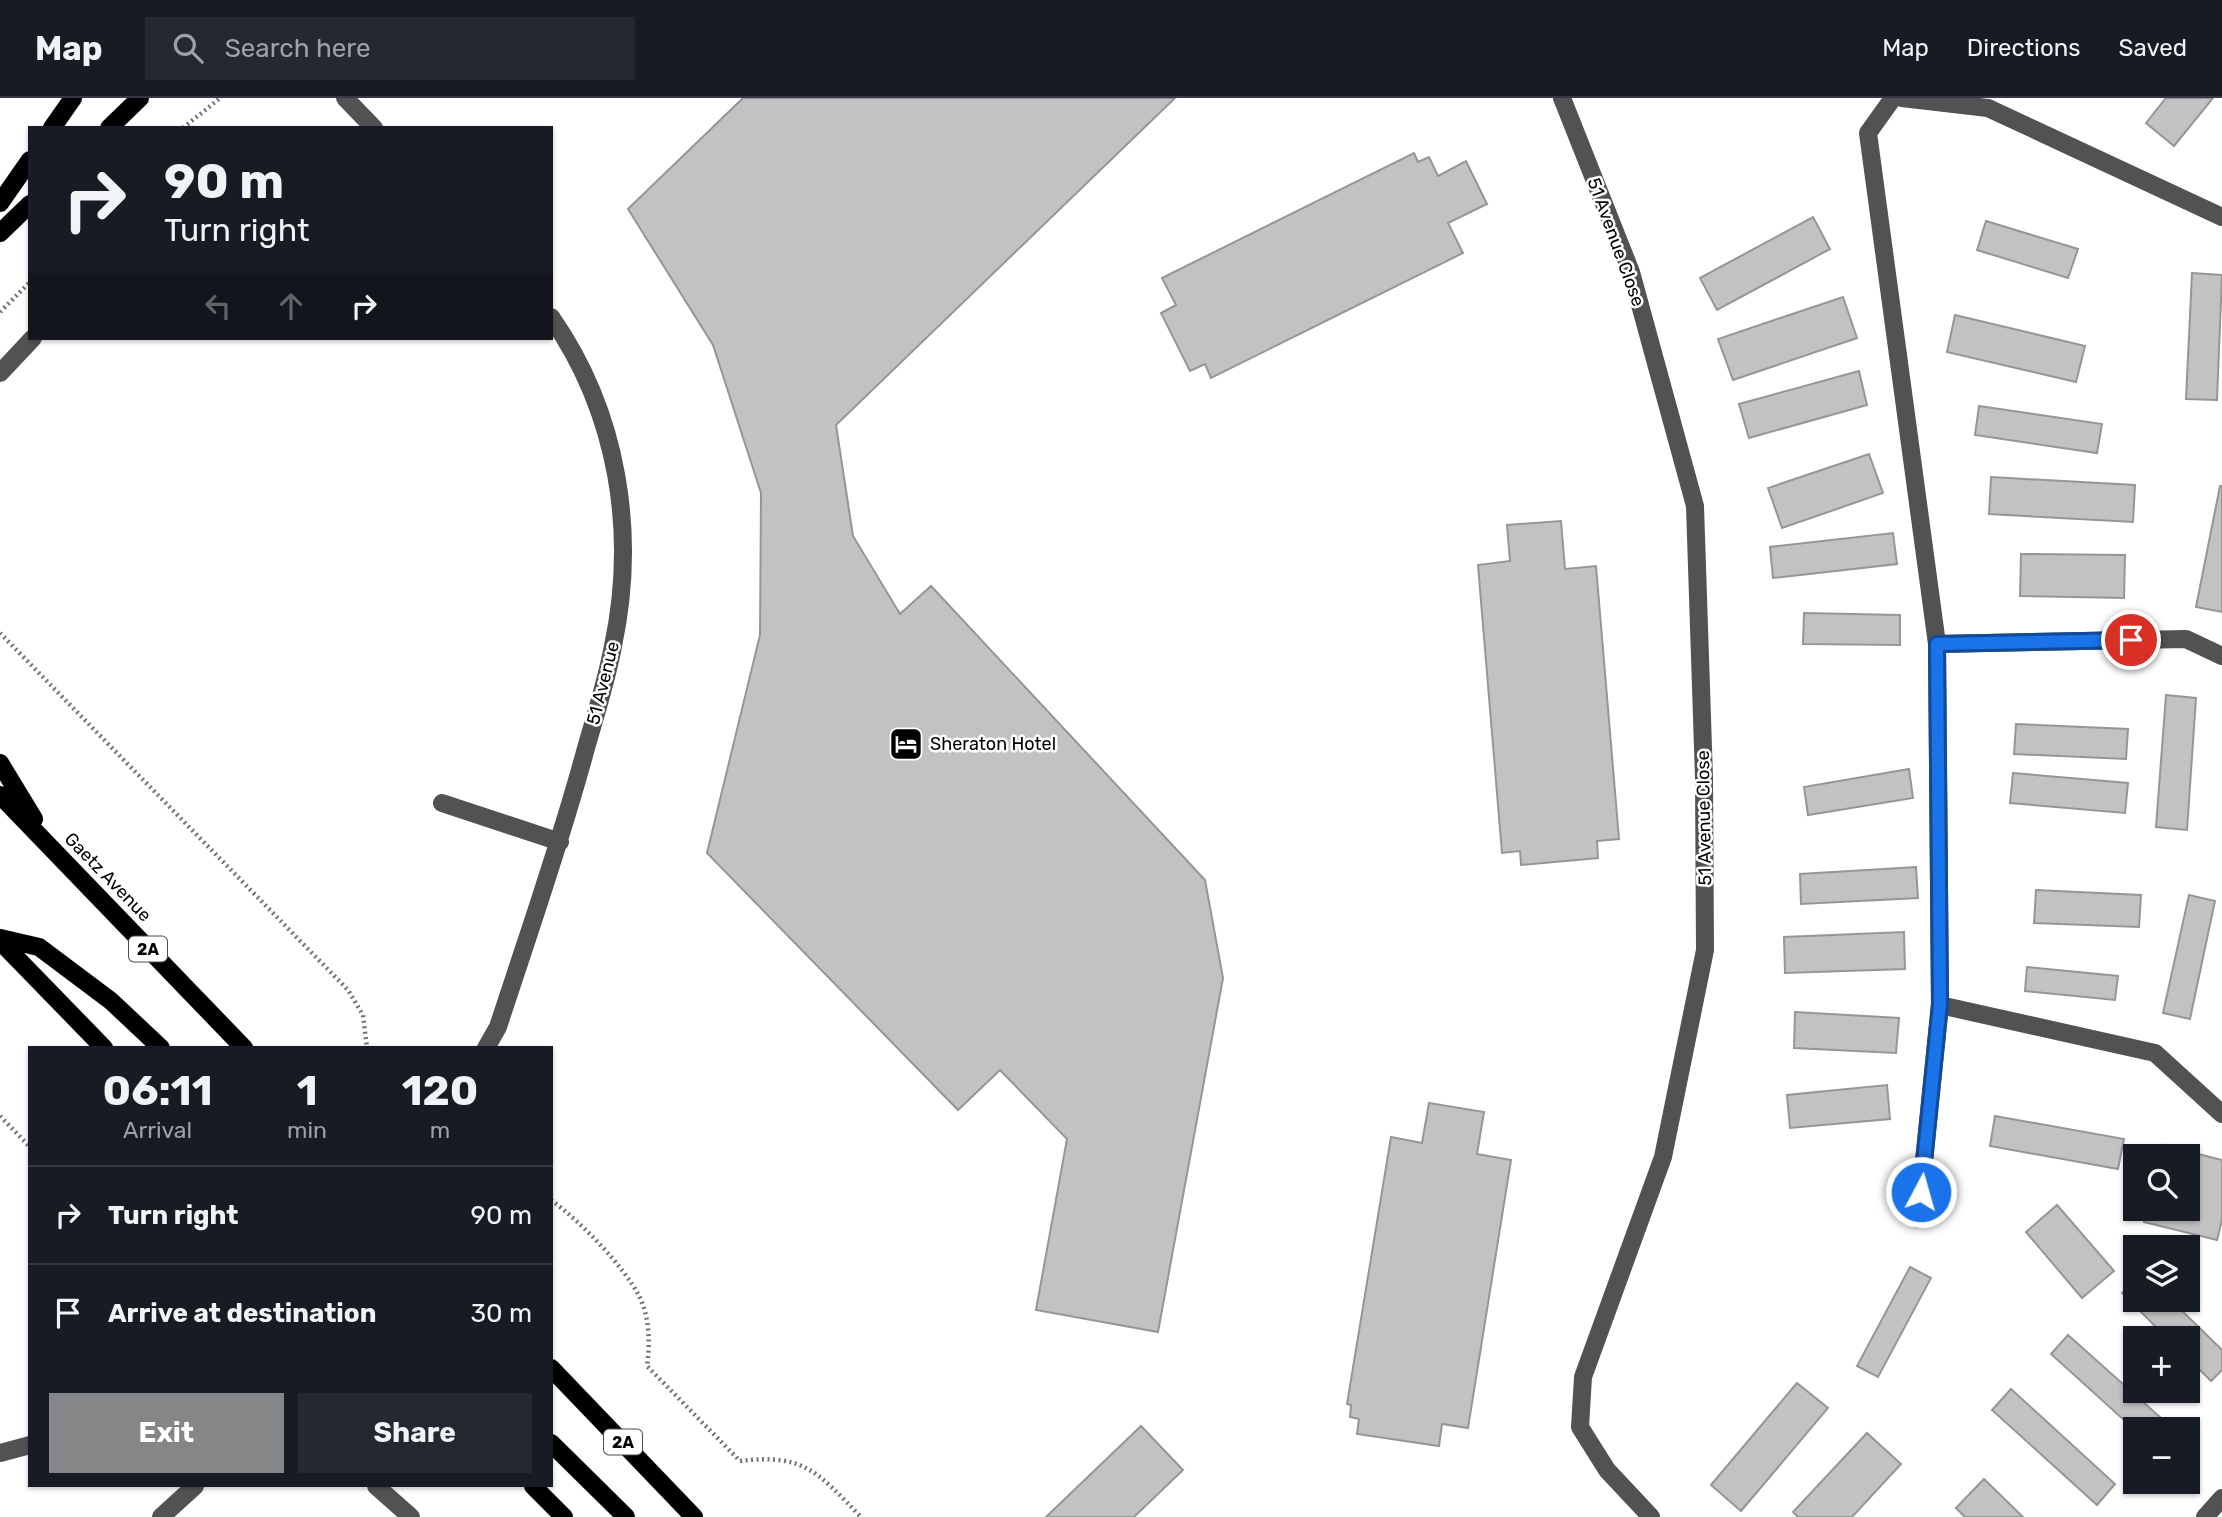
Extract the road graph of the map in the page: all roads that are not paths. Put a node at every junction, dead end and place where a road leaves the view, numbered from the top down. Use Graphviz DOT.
graph roads {
  1 [pos="72,98"];
  2 [pos="139,98"];
  3 [pos="345,98"];
  4 [pos="1562,98"];
  5 [pos="1893,98"];
  6 [pos="1902,98"];
  7 [pos="53,126"];
  8 [pos="111,126"];
  9 [pos="372,126"];
  10 [pos="28,163"];
  11 [pos="0,203"];
  12 [pos="28,206"];
  13 [pos="2222,217"];
  14 [pos="0,233"];
  15 [pos="553,320"];
  16 [pos="31,340"];
  17 [pos="0,373"];
  18 [pos="1937,644"];
  19 [pos="2222,656"];
  20 [pos="0,763"];
  21 [pos="0,795"];
  22 [pos="442,803"];
  23 [pos="560,842"];
  24 [pos="51,849"];
  25 [pos="0,939"];
  26 [pos="1940,1004"];
  27 [pos="102,1046"];
  28 [pos="159,1046"];
  29 [pos="242,1046"];
  30 [pos="487,1046"];
  31 [pos="2222,1114"];
  32 [pos="1918,1219"];
  33 [pos="553,1370"];
  34 [pos="28,1445"];
  35 [pos="553,1445"];
  36 [pos="0,1452"];
  37 [pos="194,1487"];
  38 [pos="377,1487"];
  39 [pos="534,1487"];
  40 [pos="2222,1498"];
  41 [pos="161,1517"];
  42 [pos="411,1517"];
  43 [pos="564,1517"];
  44 [pos="626,1517"];
  45 [pos="694,1517"];
  46 [pos="1651,1517"];
  47 [pos="2205,1517"];
  1 -- 7 [label="main road"];
  2 -- 8 [label="main road"];
  3 -- 9 [label="street"];
  4 -- 46 [label="street, 51 Avenue Close"];
  5 -- 18 [label="street"];
  6 -- 13 [label="street"];
  10 -- 11 [label="main road"];
  12 -- 14 [label="main road"];
  15 -- 23 [label="street, 51 Avenue"];
  16 -- 17 [label="street"];
  18 -- 19 [label="street"];
  18 -- 26 [label="street"];
  20 -- 24 [label="main road"];
  21 -- 24 [label="main road, Gaetz Avenue / 2A"];
  22 -- 23 [label="street"];
  23 -- 30 [label="street, 51 Avenue"];
  24 -- 29 [label="main road, Gaetz Avenue / 2A"];
  25 -- 27 [label="main road"];
  25 -- 28 [label="main road"];
  26 -- 31 [label="street"];
  26 -- 32 [label="street"];
  33 -- 45 [label="main road, 2A"];
  34 -- 36 [label="street"];
  35 -- 44 [label="main road"];
  37 -- 41 [label="street"];
  38 -- 42 [label="street"];
  39 -- 43 [label="main road"];
  40 -- 47 [label="street"];
}
